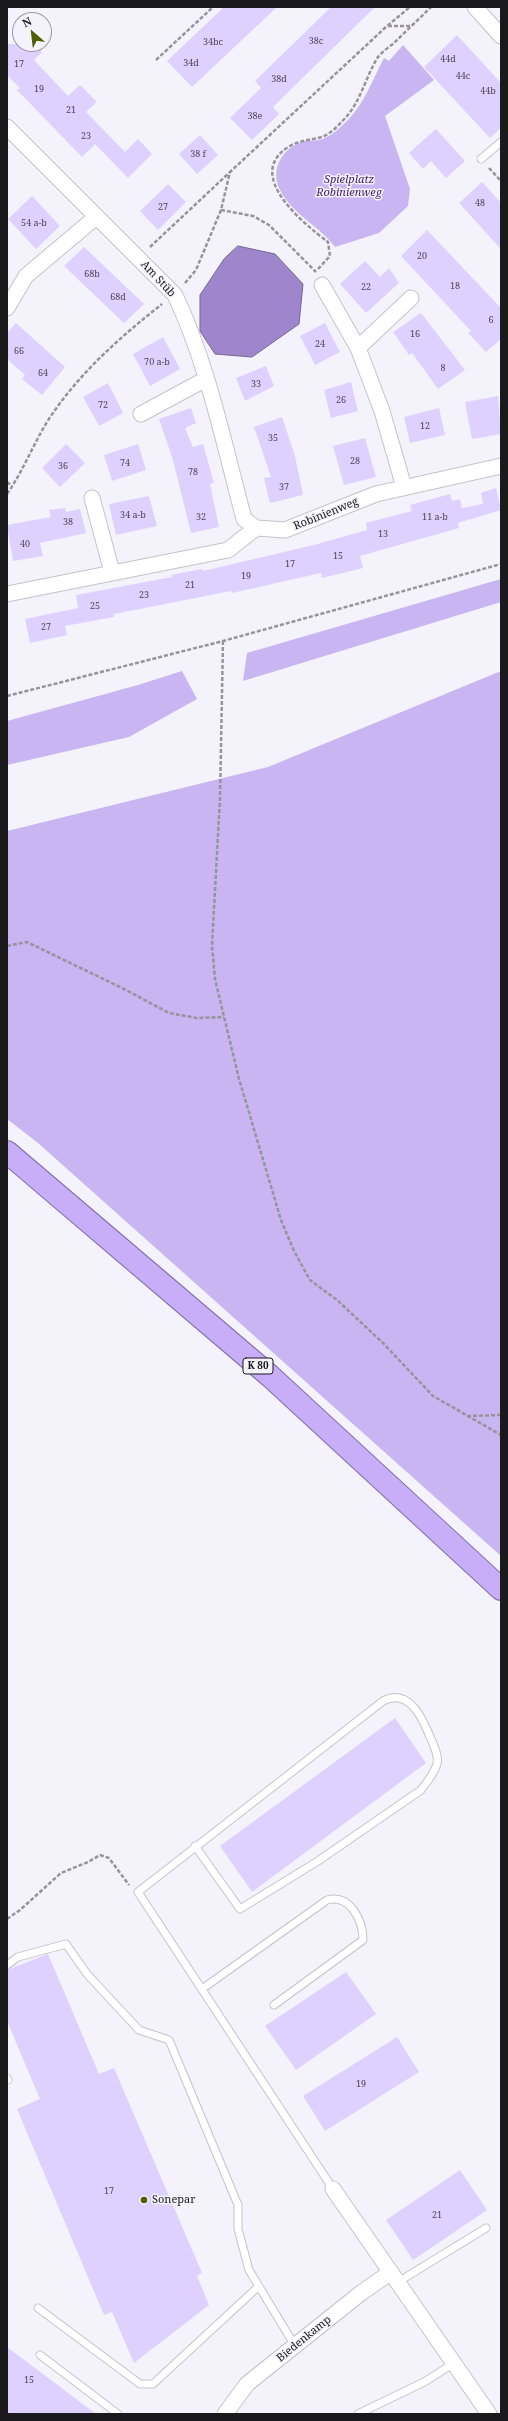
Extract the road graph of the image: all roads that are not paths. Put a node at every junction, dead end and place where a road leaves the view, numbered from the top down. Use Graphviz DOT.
graph roads {
  1 [pos="475,7"];
  2 [pos="501,36"];
  3 [pos="7,127"];
  4 [pos="501,142"];
  5 [pos="481,159"];
  6 [pos="96,217"];
  7 [pos="318,279"];
  8 [pos="411,298"];
  9 [pos="7,308"];
  10 [pos="358,348"];
  11 [pos="206,379"];
  12 [pos="142,414"];
  13 [pos="501,466"];
  14 [pos="404,487"];
  15 [pos="92,498"];
  16 [pos="256,528"];
  17 [pos="112,572"];
  18 [pos="7,594"];
  19 [pos="7,1152"];
  20 [pos="501,1589"];
  21 [pos="196,1846"];
  22 [pos="7,1965"];
  23 [pos="202,1989"];
  24 [pos="274,2005"];
  25 [pos="333,2189"];
  26 [pos="486,2228"];
  27 [pos="394,2277"];
  28 [pos="259,2286"];
  29 [pos="38,2308"];
  30 [pos="295,2346"];
  31 [pos="40,2355"];
  32 [pos="454,2363"];
  33 [pos="118,2414"];
  34 [pos="225,2414"];
  35 [pos="358,2414"];
  36 [pos="489,2414"];
  1 -- 2 [label="street"];
  3 -- 6 [label="street, Am Stüb"];
  4 -- 5 [label="lane"];
  6 -- 9 [label="street"];
  6 -- 11 [label="street, Am Stüb"];
  7 -- 10 [label="street"];
  8 -- 10 [label="street"];
  10 -- 14 [label="street"];
  11 -- 12 [label="street"];
  11 -- 16 [label="street, Am Stüb"];
  13 -- 14 [label="street, Robinienweg"];
  14 -- 16 [label="street, Robinienweg"];
  15 -- 17 [label="street"];
  16 -- 17 [label="street"];
  17 -- 18 [label="street"];
  19 -- 20 [label="highway, K 80"];
  21 -- 21 [label="lane"];
  21 -- 23 [label="lane"];
  22 -- 28 [label="lane"];
  23 -- 24 [label="lane"];
  23 -- 25 [label="lane"];
  25 -- 27 [label="street"];
  26 -- 27 [label="lane"];
  27 -- 30 [label="street, Biedenkamp"];
  27 -- 32 [label="street"];
  28 -- 29 [label="lane"];
  28 -- 30 [label="lane"];
  30 -- 34 [label="street, Biedenkamp"];
  31 -- 33 [label="lane"];
  32 -- 35 [label="lane"];
  32 -- 36 [label="street"];
}
